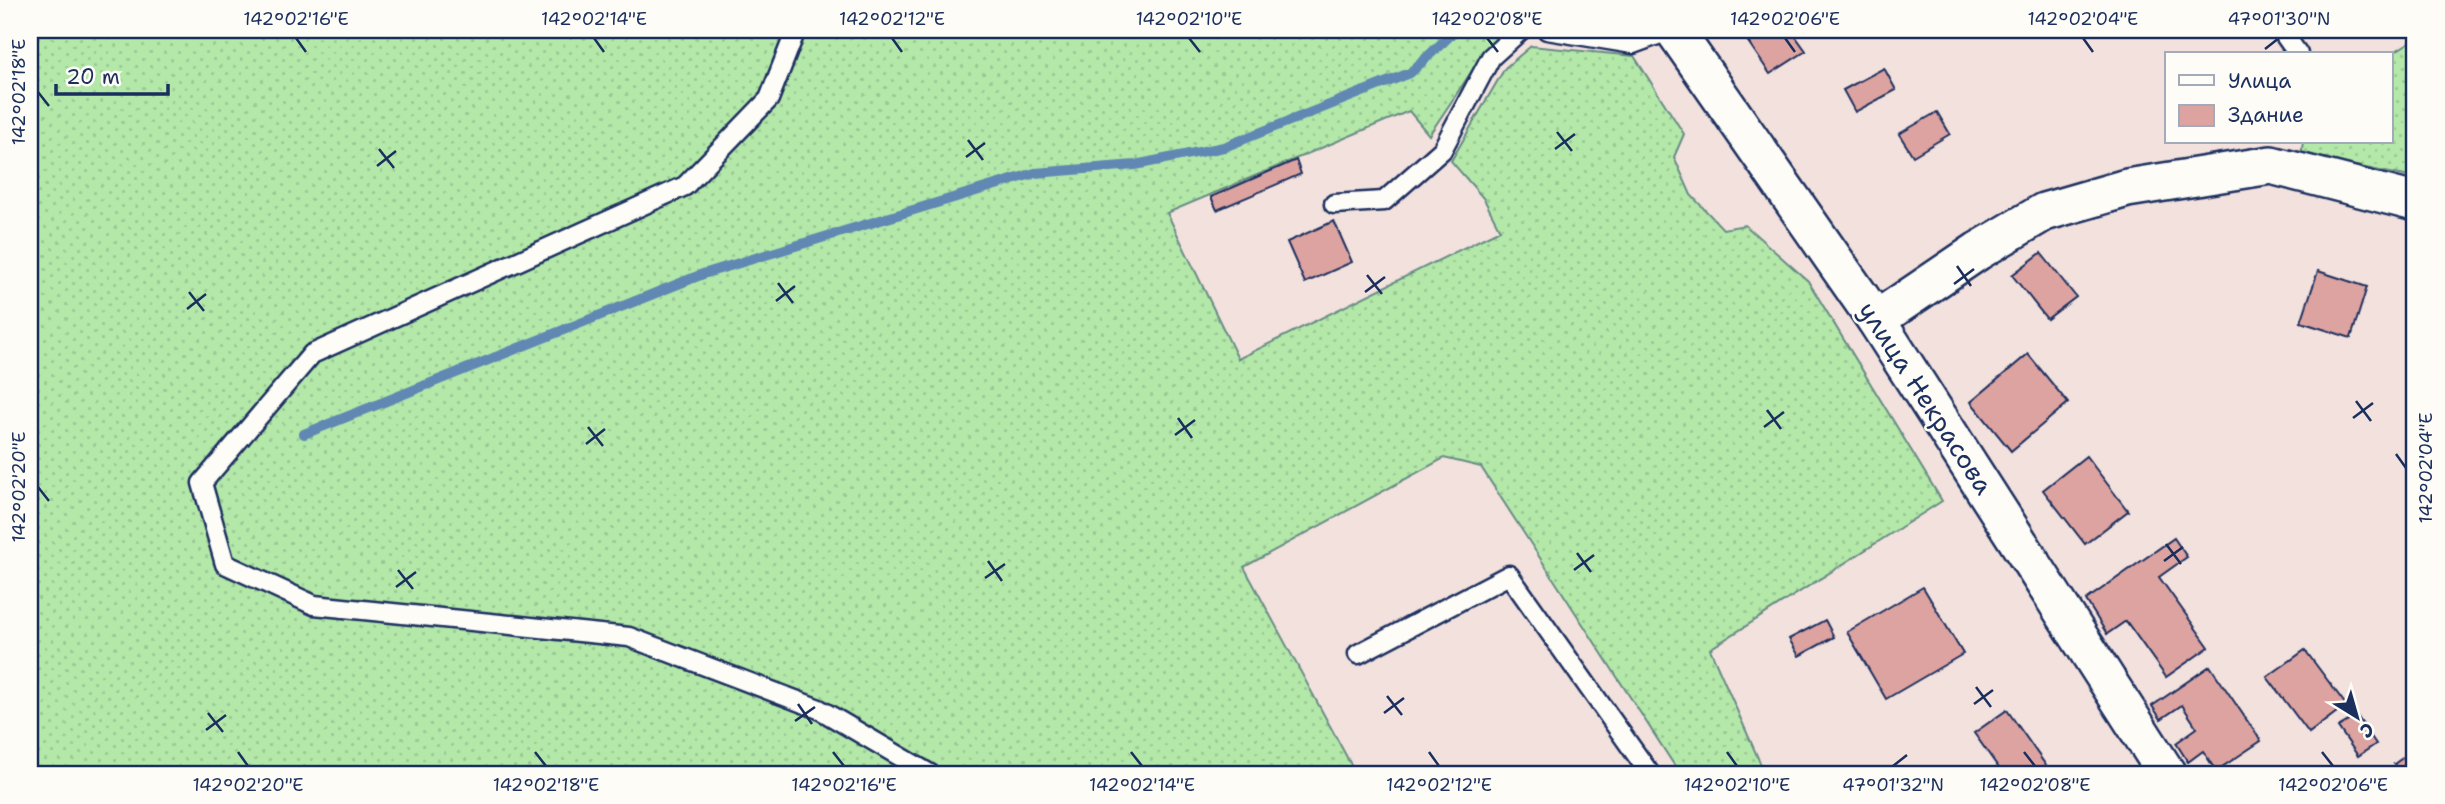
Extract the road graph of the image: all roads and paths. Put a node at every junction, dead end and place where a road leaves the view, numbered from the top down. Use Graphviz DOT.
graph roads {
  1 [pos="796,30"];
  2 [pos="1521,30"];
  3 [pos="1548,30"];
  4 [pos="1672,30"];
  5 [pos="2281,30"];
  6 [pos="2297,52"];
  7 [pos="2415,202"];
  8 [pos="1334,204"];
  9 [pos="1876,320"];
  10 [pos="1359,654"];
  11 [pos="930,774"];
  12 [pos="1650,774"];
  13 [pos="2167,774"];
  1 -- 11 [label="lane"];
  2 -- 8 [label="lane"];
  3 -- 4 [label="lane"];
  4 -- 9 [label="street, улица Некрасова"];
  5 -- 6 [label="lane"];
  7 -- 9 [label="street"];
  9 -- 13 [label="street, улица Некрасова"];
  10 -- 12 [label="lane"];
}
